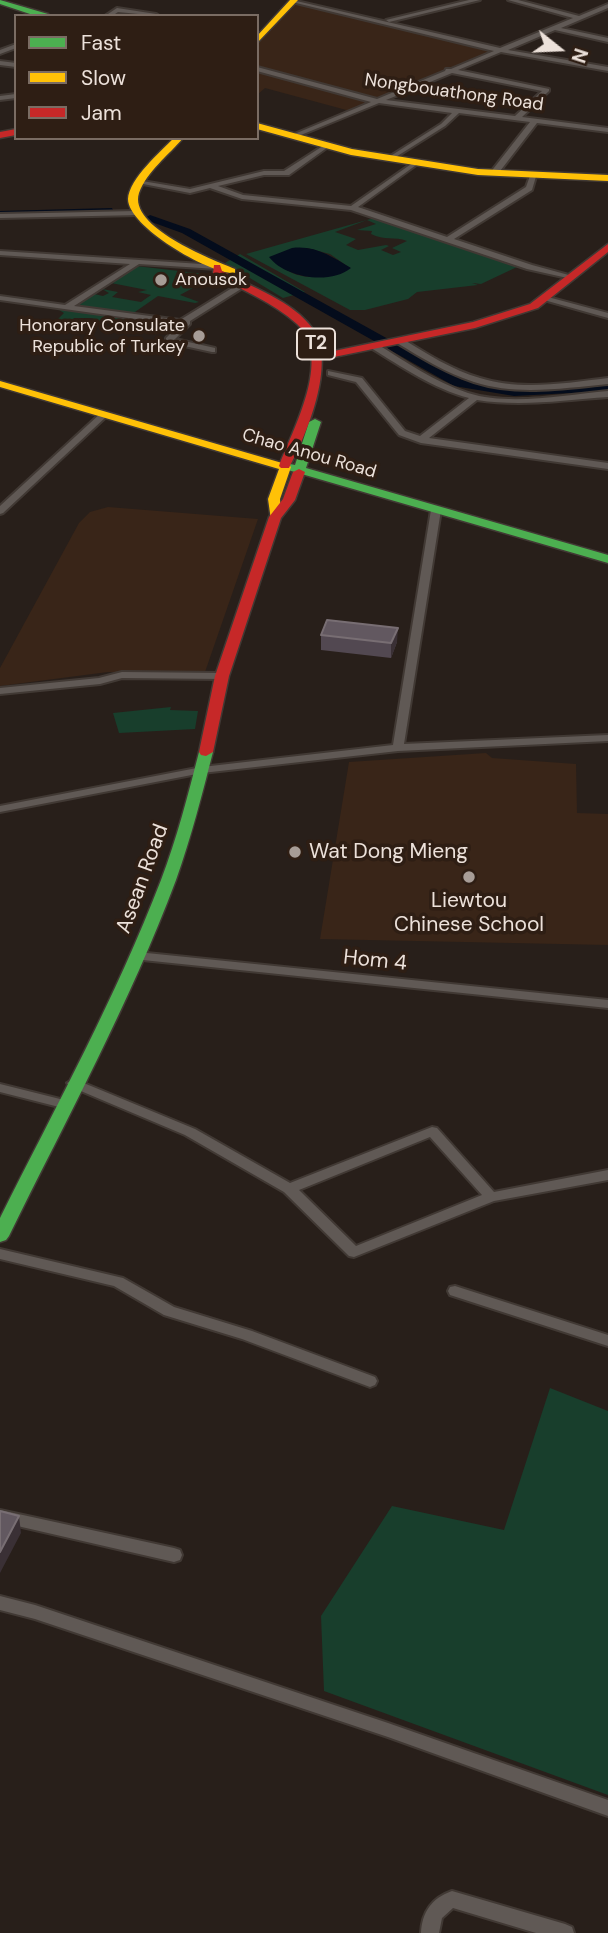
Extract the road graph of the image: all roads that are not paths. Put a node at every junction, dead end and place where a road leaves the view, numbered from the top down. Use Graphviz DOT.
graph roads {
  1 [pos="129,0"];
  2 [pos="294,0"];
  3 [pos="477,0"];
  4 [pos="511,0"];
  5 [pos="0,2"];
  6 [pos="608,6"];
  7 [pos="117,10"];
  8 [pos="39,14"];
  9 [pos="111,14"];
  10 [pos="143,14"];
  11 [pos="579,18"];
  12 [pos="384,21"];
  13 [pos="555,28"];
  14 [pos="261,32"];
  15 [pos="608,40"];
  16 [pos="498,50"];
  17 [pos="608,69"];
  18 [pos="259,70"];
  19 [pos="448,70"];
  20 [pos="376,101"];
  21 [pos="458,111"];
  22 [pos="516,119"];
  23 [pos="535,121"];
  24 [pos="259,127"];
  25 [pos="608,130"];
  26 [pos="294,136"];
  27 [pos="177,140"];
  28 [pos="326,146"];
  29 [pos="391,158"];
  30 [pos="417,162"];
  31 [pos="494,173"];
  32 [pos="534,175"];
  33 [pos="608,178"];
  34 [pos="142,183"];
  35 [pos="213,187"];
  36 [pos="352,208"];
  37 [pos="136,213"];
  38 [pos="0,216"];
  39 [pos="449,239"];
  40 [pos="608,247"];
  41 [pos="0,253"];
  42 [pos="136,263"];
  43 [pos="217,267"];
  44 [pos="572,276"];
  45 [pos="240,287"];
  46 [pos="547,298"];
  47 [pos="0,299"];
  48 [pos="67,307"];
  49 [pos="608,316"];
  50 [pos="187,322"];
  51 [pos="398,342"];
  52 [pos="376,346"];
  53 [pos="212,350"];
  54 [pos="334,354"];
  55 [pos="331,373"];
  56 [pos="608,381"];
  57 [pos="0,384"];
  58 [pos="608,394"];
  59 [pos="476,397"];
  60 [pos="104,415"];
  61 [pos="421,440"];
  62 [pos="608,466"];
  63 [pos="292,469"];
  64 [pos="436,510"];
  65 [pos="0,511"];
  66 [pos="608,559"];
  67 [pos="222,676"];
  68 [pos="0,691"];
  69 [pos="608,738"];
  70 [pos="398,748"];
  71 [pos="202,770"];
  72 [pos="0,809"];
  73 [pos="137,956"];
  74 [pos="608,1004"];
  75 [pos="74,1083"];
  76 [pos="0,1088"];
  77 [pos="63,1104"];
  78 [pos="608,1175"];
  79 [pos="289,1189"];
  80 [pos="491,1197"];
  81 [pos="0,1236"];
  82 [pos="0,1254"];
  83 [pos="455,1291"];
  84 [pos="608,1341"];
  85 [pos="370,1381"];
  86 [pos="0,1516"];
  87 [pos="173,1555"];
  88 [pos="0,1604"];
  89 [pos="608,1808"];
  90 [pos="430,1933"];
  91 [pos="565,1933"];
  1 -- 7 [label="street"];
  2 -- 12 [label="street"];
  2 -- 14 [label="main road"];
  3 -- 12 [label="street"];
  4 -- 11 [label="street"];
  5 -- 8 [label="main road"];
  6 -- 11 [label="street"];
  7 -- 9 [label="street"];
  7 -- 10 [label="street"];
  11 -- 13 [label="street"];
  12 -- 16 [label="street"];
  13 -- 15 [label="street"];
  13 -- 16 [label="street"];
  16 -- 17 [label="street"];
  16 -- 19 [label="street"];
  18 -- 20 [label="street, Nongbouathong Road"];
  19 -- 20 [label="street"];
  19 -- 22 [label="street"];
  20 -- 21 [label="street, Nongbouathong Road"];
  20 -- 26 [label="street"];
  21 -- 22 [label="street, Nongbouathong Road"];
  21 -- 29 [label="street"];
  22 -- 23 [label="street, Nongbouathong Road"];
  23 -- 25 [label="street, Nongbouathong Road"];
  23 -- 31 [label="street"];
  24 -- 26 [label="main road"];
  26 -- 28 [label="main road"];
  27 -- 34 [label="main road"];
  28 -- 29 [label="main road"];
  28 -- 35 [label="street"];
  29 -- 30 [label="main road"];
  30 -- 31 [label="main road"];
  30 -- 36 [label="street"];
  31 -- 32 [label="main road"];
  32 -- 33 [label="main road"];
  32 -- 39 [label="street"];
  34 -- 35 [label="street"];
  34 -- 37 [label="main road"];
  35 -- 36 [label="street"];
  36 -- 39 [label="street"];
  37 -- 38 [label="street"];
  37 -- 43 [label="main road, Asean Road / T2"];
  39 -- 44 [label="street"];
  40 -- 44 [label="main road"];
  41 -- 42 [label="street"];
  42 -- 43 [label="street"];
  42 -- 48 [label="street"];
  43 -- 45 [label="main road, Asean Road / T2"];
  43 -- 54 [label="main road, Asean Road / T2"];
  44 -- 46 [label="main road"];
  45 -- 50 [label="street"];
  45 -- 63 [label="main road, Asean Road / T2"];
  46 -- 49 [label="street"];
  46 -- 51 [label="main road"];
  47 -- 48 [label="street"];
  48 -- 50 [label="street"];
  50 -- 53 [label="street"];
  51 -- 52 [label="main road"];
  51 -- 56 [label="street"];
  52 -- 54 [label="main road"];
  52 -- 59 [label="street"];
  54 -- 55 [label="main road, Asean Road / T2"];
  55 -- 61 [label="street"];
  55 -- 63 [label="main road, Asean Road / T2"];
  57 -- 60 [label="main road, Chao Anou Road"];
  58 -- 59 [label="street"];
  59 -- 61 [label="street"];
  60 -- 63 [label="main road, Chao Anou Road"];
  60 -- 65 [label="street"];
  61 -- 62 [label="street"];
  63 -- 64 [label="main road, Chao Anou Road"];
  63 -- 67 [label="main road, Asean Road / T2"];
  64 -- 66 [label="main road, Chao Anou Road"];
  64 -- 70 [label="street"];
  67 -- 68 [label="street"];
  67 -- 71 [label="main road, Asean Road / T2"];
  69 -- 70 [label="street"];
  70 -- 71 [label="street"];
  71 -- 72 [label="street"];
  71 -- 73 [label="main road, Asean Road / T2"];
  73 -- 74 [label="street, Hom 4"];
  73 -- 75 [label="main road, Asean Road / T2"];
  75 -- 77 [label="main road, Asean Road / T2"];
  75 -- 79 [label="street"];
  76 -- 77 [label="street"];
  77 -- 81 [label="main road, Asean Road / T2"];
  78 -- 80 [label="street"];
  79 -- 80 [label="street"];
  79 -- 80 [label="street"];
  82 -- 85 [label="street"];
  83 -- 84 [label="street"];
  86 -- 87 [label="street"];
  88 -- 89 [label="street"];
  90 -- 91 [label="street"];
}
